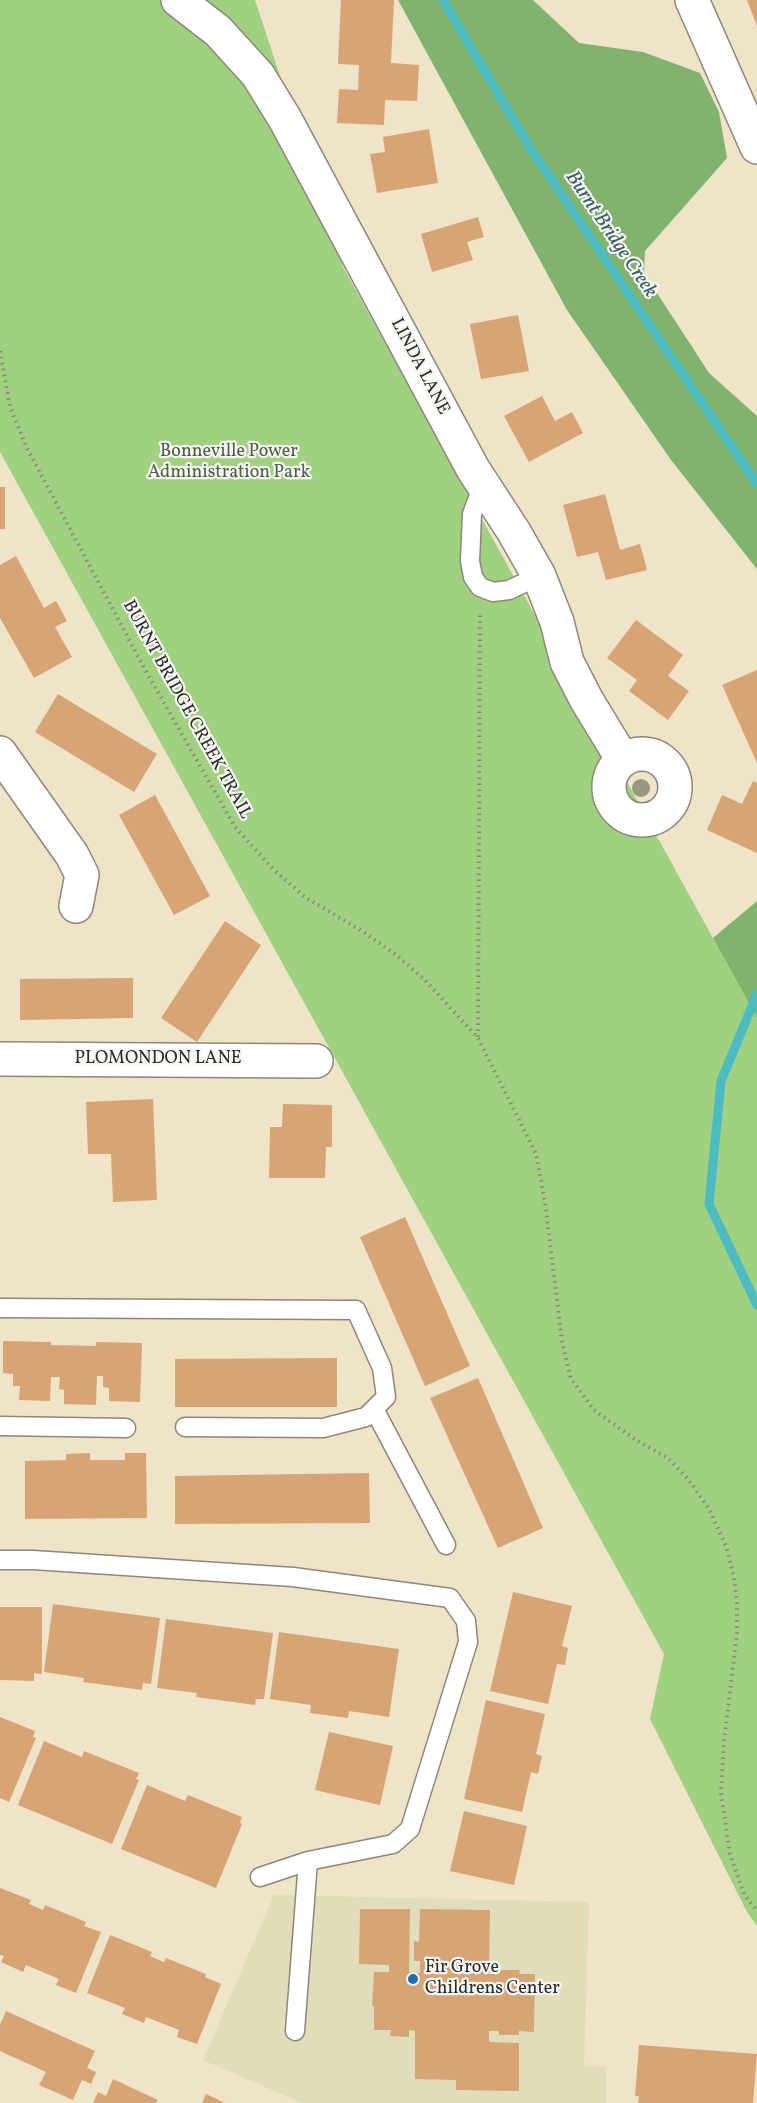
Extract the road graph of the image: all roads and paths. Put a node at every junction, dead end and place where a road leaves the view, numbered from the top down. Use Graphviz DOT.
graph roads {
  1 [pos="178,0"];
  2 [pos="692,0"];
  3 [pos="757,147"];
  4 [pos="0,351"];
  5 [pos="483,484"];
  6 [pos="539,576"];
  7 [pos="480,587"];
  8 [pos="0,753"];
  9 [pos="623,760"];
  10 [pos="76,906"];
  11 [pos="478,1038"];
  12 [pos="0,1059"];
  13 [pos="316,1061"];
  14 [pos="0,1308"];
  15 [pos="374,1409"];
  16 [pos="0,1426"];
  17 [pos="186,1427"];
  18 [pos="126,1428"];
  19 [pos="446,1545"];
  20 [pos="0,1560"];
  21 [pos="308,1861"];
  22 [pos="260,1877"];
  23 [pos="757,1911"];
  24 [pos="295,2031"];
  1 -- 5 [label="street, LINDA LANE"];
  2 -- 3 [label="street"];
  4 -- 11 [label="path, BURNT BRIDGE CREEK TRAIL"];
  5 -- 6 [label="street, LINDA LANE"];
  5 -- 7 [label="lane"];
  6 -- 7 [label="lane"];
  6 -- 9 [label="street, LINDA LANE"];
  7 -- 11 [label="path"];
  8 -- 10 [label="street"];
  11 -- 23 [label="path, BURNT BRIDGE CREEK TRAIL"];
  12 -- 13 [label="street, PLOMONDON LANE"];
  14 -- 15 [label="lane"];
  15 -- 17 [label="lane"];
  15 -- 19 [label="lane"];
  16 -- 18 [label="lane"];
  20 -- 21 [label="lane"];
  21 -- 22 [label="lane"];
  21 -- 24 [label="lane"];
}
